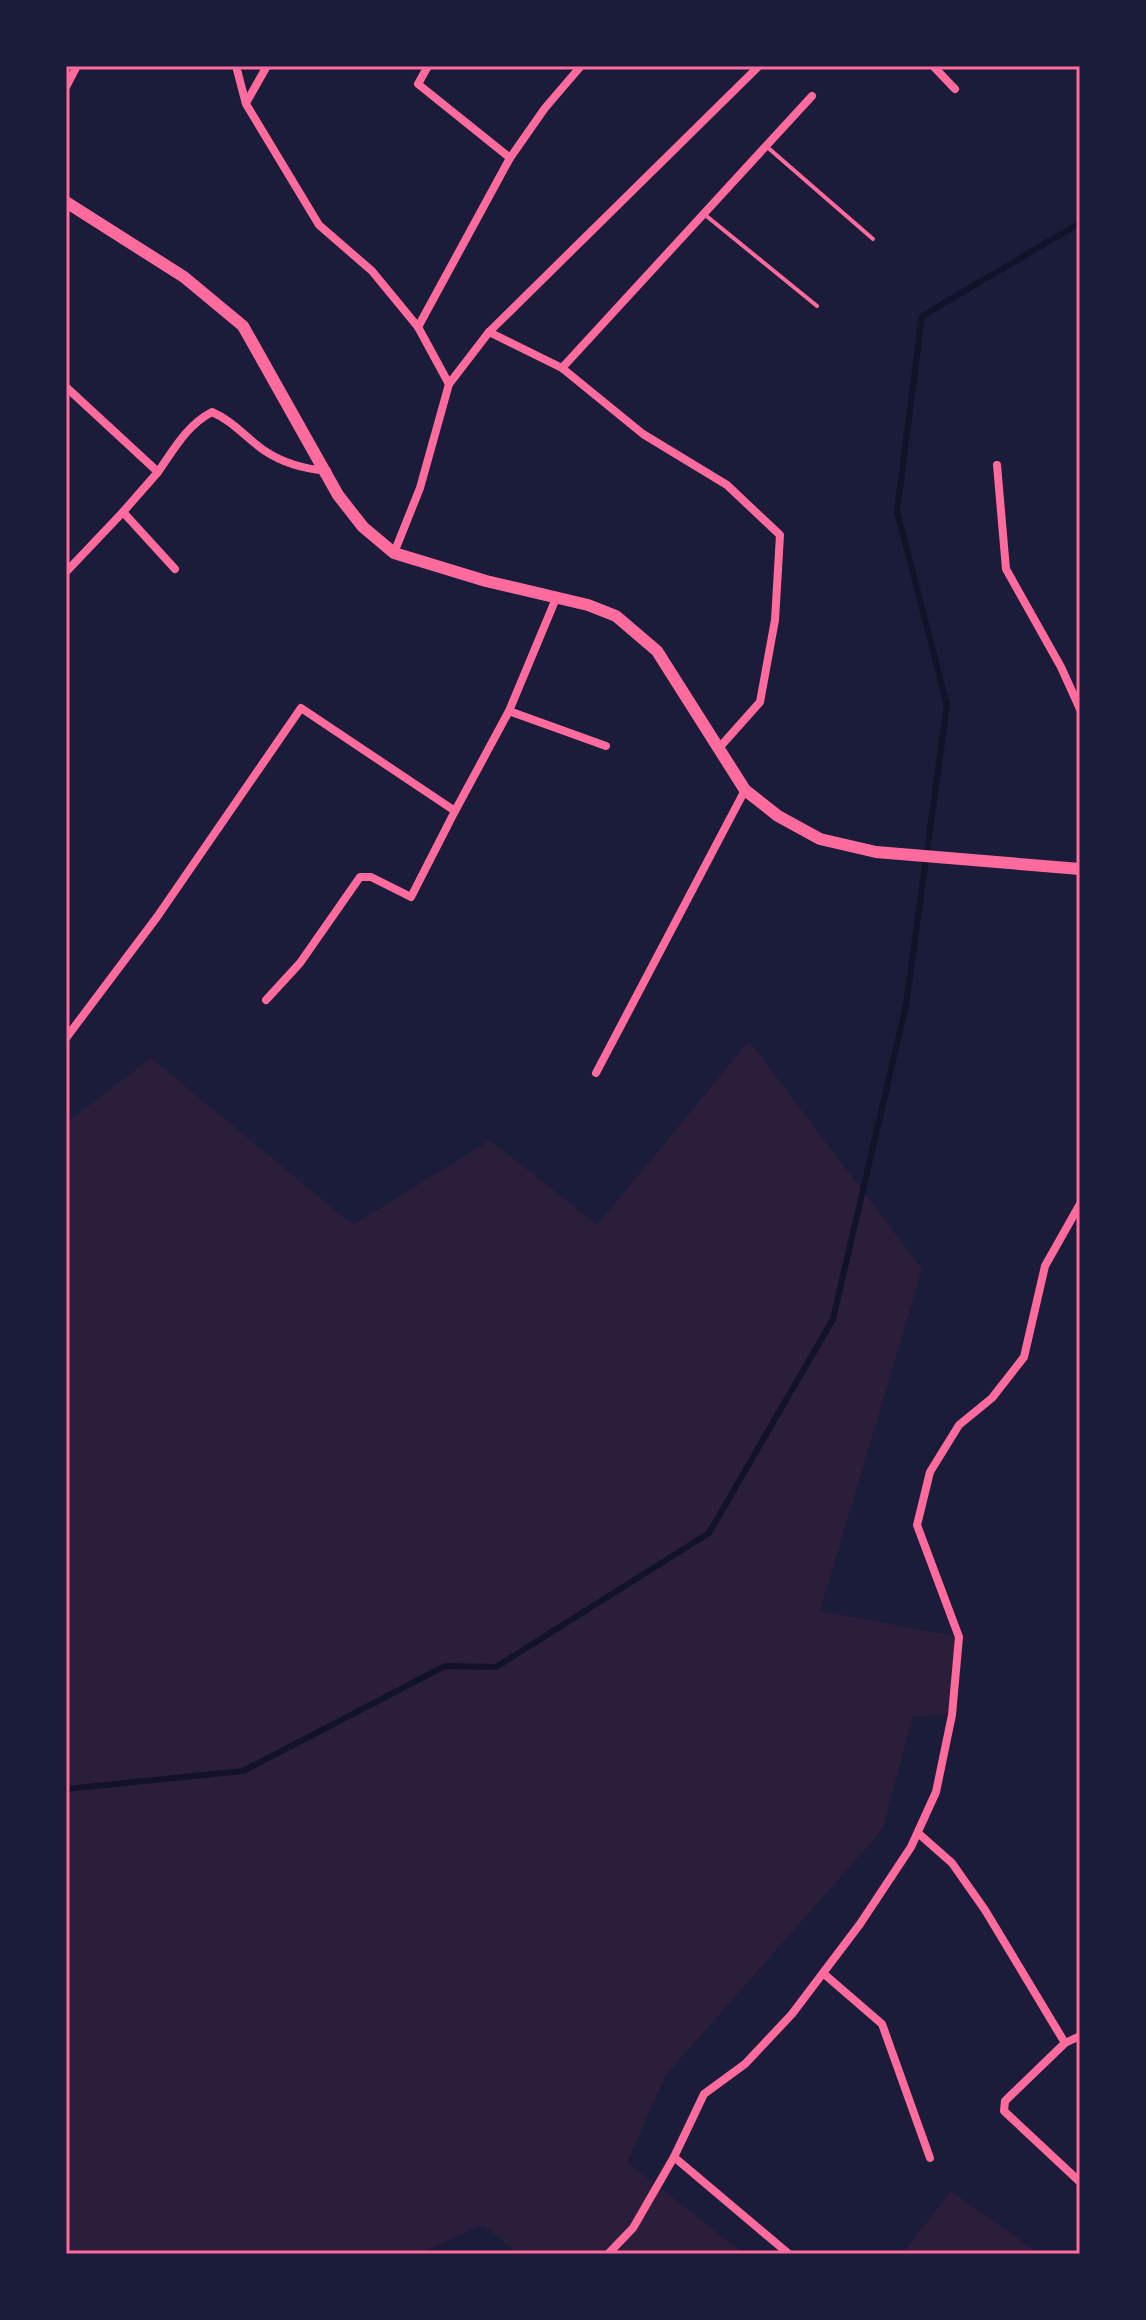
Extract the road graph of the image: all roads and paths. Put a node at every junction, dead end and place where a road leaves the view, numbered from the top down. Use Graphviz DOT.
graph roads {
  1 [pos="77,66"];
  2 [pos="236,66"];
  3 [pos="267,66"];
  4 [pos="428,66"];
  5 [pos="581,66"];
  6 [pos="759,66"];
  7 [pos="933,66"];
  8 [pos="66,87"];
  9 [pos="955,89"];
  10 [pos="812,96"];
  11 [pos="246,104"];
  12 [pos="766,146"];
  13 [pos="510,158"];
  14 [pos="66,202"];
  15 [pos="703,212"];
  16 [pos="873,239"];
  17 [pos="817,306"];
  18 [pos="418,327"];
  19 [pos="489,332"];
  20 [pos="562,368"];
  21 [pos="449,384"];
  22 [pos="66,387"];
  23 [pos="997,465"];
  24 [pos="327,471"];
  25 [pos="158,472"];
  26 [pos="123,512"];
  27 [pos="394,553"];
  28 [pos="175,569"];
  29 [pos="66,572"];
  30 [pos="557,596"];
  31 [pos="1080,709"];
  32 [pos="509,711"];
  33 [pos="606,746"];
  34 [pos="719,748"];
  35 [pos="745,790"];
  36 [pos="455,811"];
  37 [pos="1080,869"];
  38 [pos="266,1000"];
  39 [pos="66,1038"];
  40 [pos="596,1073"];
  41 [pos="1080,1204"];
  42 [pos="918,1833"];
  43 [pos="823,1973"];
  44 [pos="1080,2036"];
  45 [pos="1065,2043"];
  46 [pos="674,2157"];
  47 [pos="930,2158"];
  48 [pos="1080,2182"];
  49 [pos="608,2254"];
  50 [pos="789,2254"];
  1 -- 8 [label="street"];
  2 -- 11 [label="street"];
  3 -- 11 [label="street"];
  4 -- 13 [label="street"];
  5 -- 13 [label="street"];
  6 -- 19 [label="street"];
  7 -- 9 [label="street"];
  10 -- 12 [label="street"];
  11 -- 18 [label="street"];
  12 -- 15 [label="street"];
  12 -- 16 [label="lane"];
  13 -- 18 [label="street"];
  14 -- 24 [label="main road"];
  15 -- 17 [label="lane"];
  15 -- 20 [label="street"];
  18 -- 21 [label="street"];
  19 -- 20 [label="street"];
  19 -- 21 [label="street"];
  20 -- 34 [label="street"];
  21 -- 27 [label="street"];
  22 -- 25 [label="street"];
  23 -- 31 [label="street"];
  24 -- 25 [label="street"];
  24 -- 27 [label="main road"];
  25 -- 26 [label="street"];
  26 -- 28 [label="street"];
  26 -- 29 [label="street"];
  27 -- 30 [label="main road"];
  30 -- 32 [label="street"];
  30 -- 34 [label="main road"];
  32 -- 33 [label="street"];
  32 -- 36 [label="street"];
  34 -- 35 [label="main road"];
  35 -- 37 [label="main road"];
  35 -- 40 [label="street"];
  36 -- 38 [label="street"];
  36 -- 39 [label="street"];
  41 -- 42 [label="street"];
  42 -- 43 [label="street"];
  42 -- 45 [label="street"];
  43 -- 46 [label="street"];
  43 -- 47 [label="street"];
  44 -- 45 [label="street"];
  45 -- 48 [label="street"];
  46 -- 49 [label="street"];
  46 -- 50 [label="street"];
}
